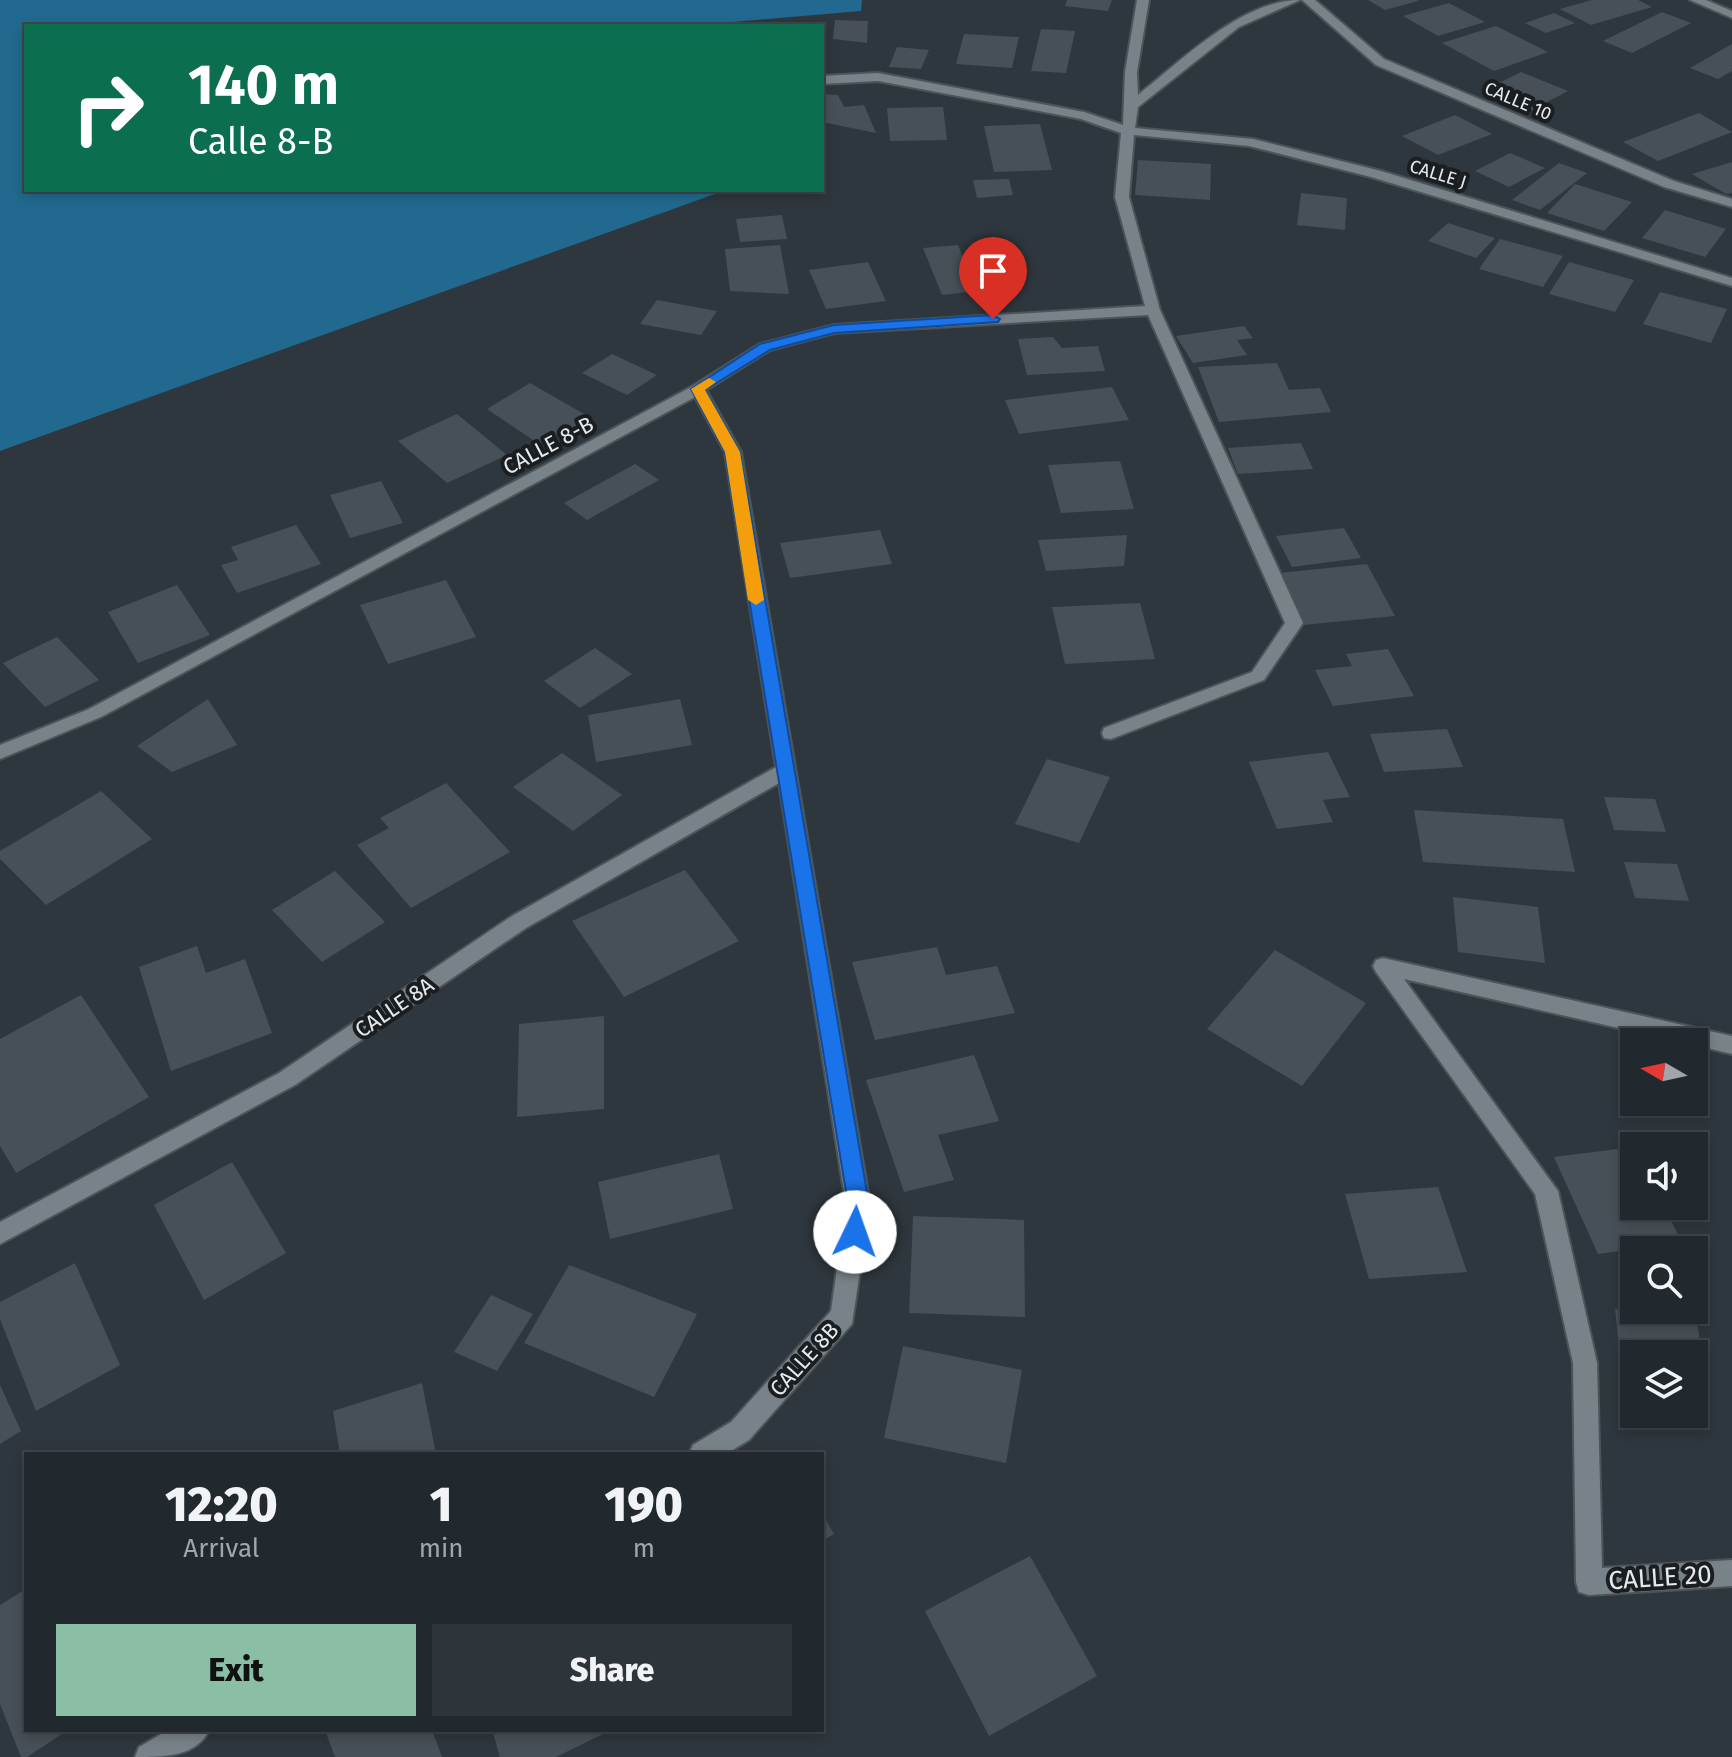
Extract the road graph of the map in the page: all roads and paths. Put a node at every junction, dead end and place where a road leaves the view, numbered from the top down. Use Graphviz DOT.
graph roads {
  1 [pos="1143,0"];
  2 [pos="1294,0"];
  3 [pos="1308,0"];
  4 [pos="1696,0"];
  5 [pos="1732,15"];
  6 [pos="824,80"];
  7 [pos="1132,106"];
  8 [pos="1128,131"];
  9 [pos="1732,203"];
  10 [pos="1732,282"];
  11 [pos="1153,310"];
  12 [pos="698,389"];
  13 [pos="1111,733"];
  14 [pos="0,752"];
  15 [pos="783,772"];
  16 [pos="1732,1045"];
  17 [pos="0,1234"];
  18 [pos="705,1452"];
  19 [pos="1732,1573"];
  20 [pos="192,1732"];
  21 [pos="149,1757"];
  1 -- 7 [label="street"];
  2 -- 7 [label="street"];
  3 -- 9 [label="street, CALLE 10"];
  4 -- 5 [label="street"];
  6 -- 8 [label="street, CALLE J"];
  7 -- 8 [label="street"];
  8 -- 10 [label="street, CALLE J"];
  8 -- 11 [label="street"];
  11 -- 12 [label="street, CALLE 8-B"];
  11 -- 13 [label="street"];
  12 -- 14 [label="street, CALLE 8-B"];
  12 -- 15 [label="street, CALLE 8B"];
  15 -- 17 [label="street, CALLE 8A"];
  15 -- 18 [label="street, CALLE 8B"];
  16 -- 19 [label="street, CALLE 20"];
  20 -- 21 [label="street"];
}
